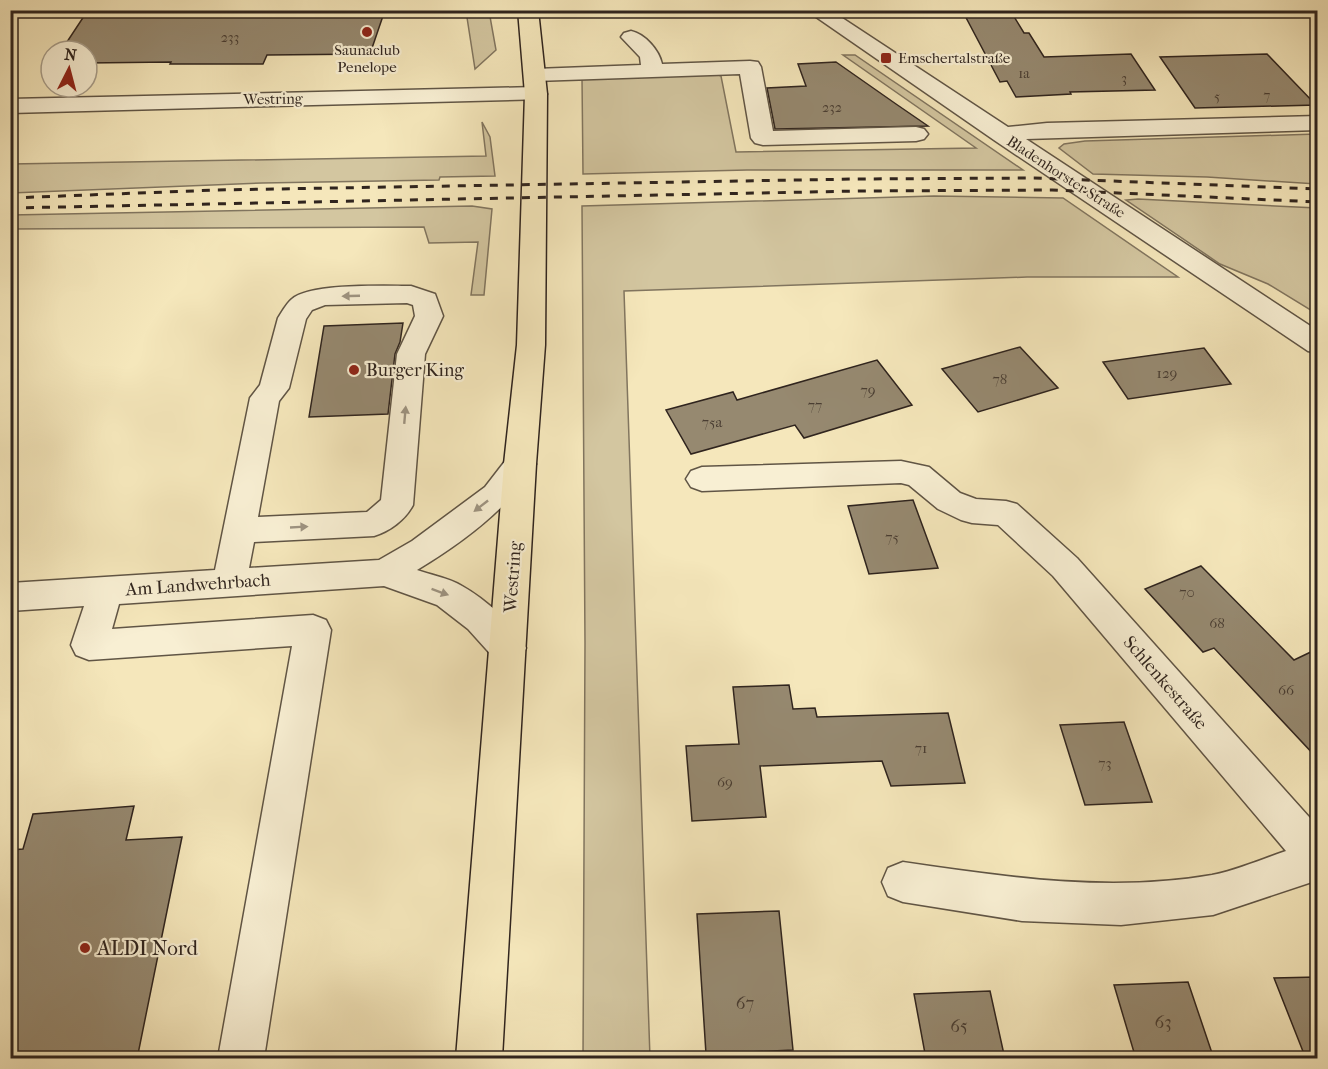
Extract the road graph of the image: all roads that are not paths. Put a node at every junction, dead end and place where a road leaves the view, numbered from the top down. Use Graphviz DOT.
graph roads {
  1 [pos="528,10"];
  2 [pos="816,10"];
  3 [pos="631,37"];
  4 [pos="653,70"];
  5 [pos="535,85"];
  6 [pos="10,106"];
  7 [pos="1317,123"];
  8 [pos="916,134"];
  9 [pos="1002,135"];
  10 [pos="1317,344"];
  11 [pos="520,464"];
  12 [pos="702,479"];
  13 [pos="241,530"];
  14 [pos="384,573"];
  15 [pos="229,584"];
  16 [pos="106,591"];
  17 [pos="10,597"];
  18 [pos="508,648"];
  19 [pos="1317,859"];
  20 [pos="903,882"];
  21 [pos="241,1059"];
  22 [pos="479,1059"];
  1 -- 5 [label="main road, Westring"];
  2 -- 9 [label="street, Bladenhorster Straße"];
  3 -- 4 [label="street"];
  4 -- 5 [label="street"];
  4 -- 8 [label="street"];
  5 -- 6 [label="street, Westring"];
  5 -- 11 [label="main road, Westring"];
  7 -- 9 [label="street"];
  9 -- 10 [label="street, Bladenhorster Straße"];
  11 -- 14 [label="street, Am Landwehrbach, one-way"];
  11 -- 18 [label="main road, Westring"];
  12 -- 19 [label="street, Schlenkestraße"];
  13 -- 13 [label="street, one-way"];
  13 -- 15 [label="street"];
  14 -- 15 [label="street, Am Landwehrbach"];
  14 -- 18 [label="street, Am Landwehrbach, one-way"];
  15 -- 16 [label="street, Am Landwehrbach"];
  16 -- 17 [label="street, Am Landwehrbach"];
  16 -- 21 [label="street"];
  18 -- 22 [label="main road, Westring"];
  19 -- 20 [label="street, Schlenkestraße"];
}
